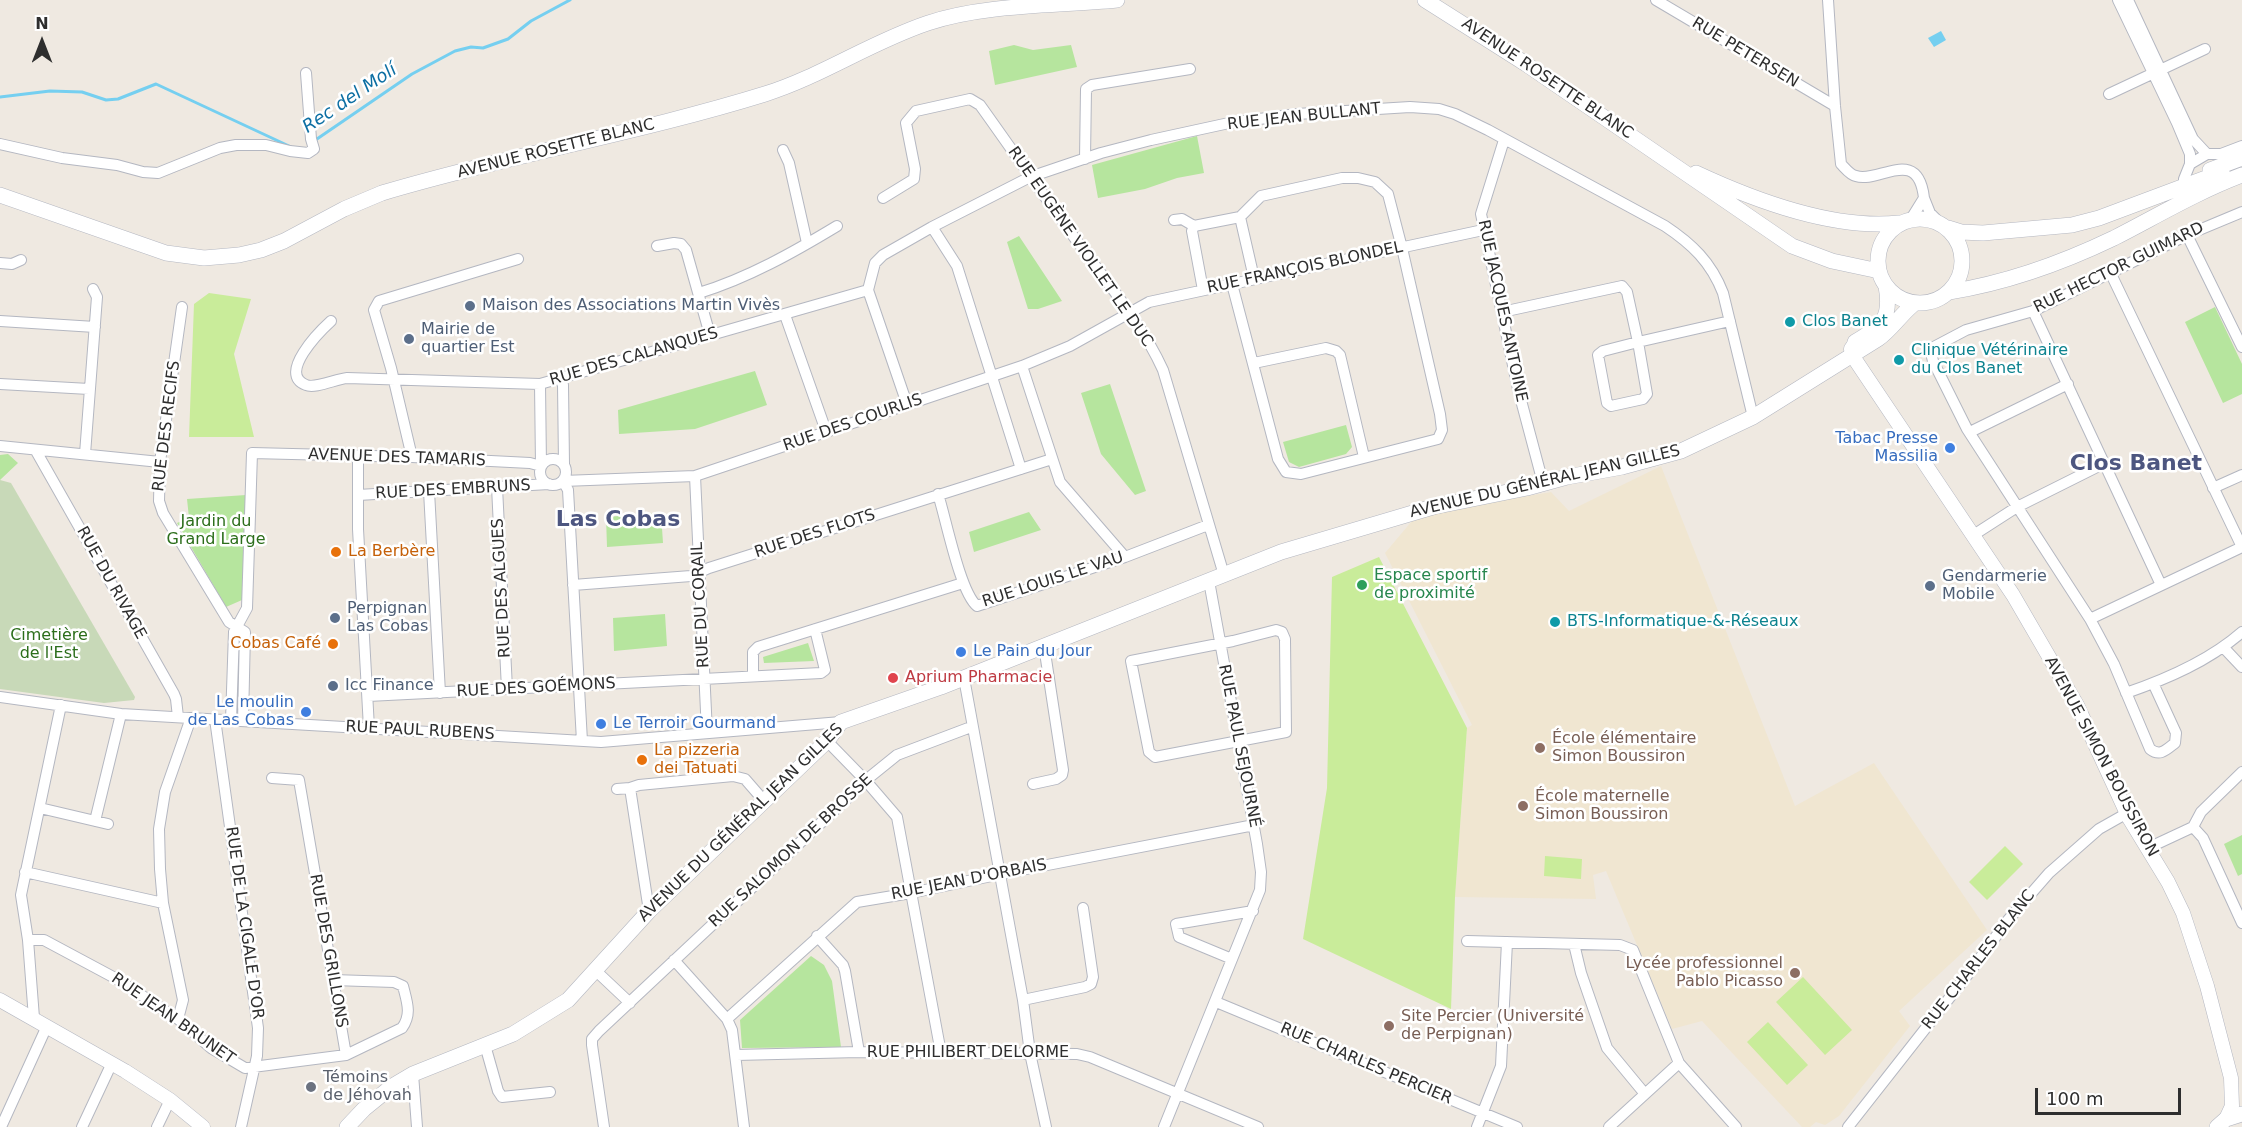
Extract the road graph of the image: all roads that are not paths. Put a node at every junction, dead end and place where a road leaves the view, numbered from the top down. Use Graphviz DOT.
graph roads {
  1 [pos="1117,0"];
  2 [pos="1425,0"];
  3 [pos="1656,0"];
  4 [pos="1828,0"];
  5 [pos="2118,0"];
  6 [pos="2128,0"];
  7 [pos="2205,49"];
  8 [pos="1190,69"];
  9 [pos="2157,71"];
  10 [pos="306,73"];
  11 [pos="2109,94"];
  12 [pos="1835,106"];
  13 [pos="1504,140"];
  14 [pos="0,144"];
  15 [pos="2242,146"];
  16 [pos="783,150"];
  17 [pos="2207,154"];
  18 [pos="2242,158"];
  19 [pos="1085,159"];
  20 [pos="1669,161"];
  21 [pos="2190,164"];
  22 [pos="2242,166"];
  23 [pos="2242,175"];
  24 [pos="1030,177"];
  25 [pos="2184,179"];
  26 [pos="0,195"];
  27 [pos="883,198"];
  28 [pos="1924,198"];
  29 [pos="2242,212"];
  30 [pos="1240,217"];
  31 [pos="1174,220"];
  32 [pos="1905,221"];
  33 [pos="1943,225"];
  34 [pos="837,226"];
  35 [pos="1194,226"];
  36 [pos="2061,226"];
  37 [pos="932,227"];
  38 [pos="1483,230"];
  39 [pos="2187,235"];
  40 [pos="807,243"];
  41 [pos="657,246"];
  42 [pos="1402,248"];
  43 [pos="518,259"];
  44 [pos="21,260"];
  45 [pos="0,263"];
  46 [pos="2111,274"];
  47 [pos="1254,278"];
  48 [pos="1883,279"];
  49 [pos="1232,284"];
  50 [pos="93,289"];
  51 [pos="868,290"];
  52 [pos="1203,290"];
  53 [pos="1949,292"];
  54 [pos="699,293"];
  55 [pos="1914,303"];
  56 [pos="182,307"];
  57 [pos="2033,311"];
  58 [pos="1130,312"];
  59 [pos="1502,312"];
  60 [pos="785,315"];
  61 [pos="0,321"];
  62 [pos="331,321"];
  63 [pos="1730,321"];
  64 [pos="95,327"];
  65 [pos="710,335"];
  66 [pos="1638,342"];
  67 [pos="2242,347"];
  68 [pos="1856,348"];
  69 [pos="1254,363"];
  70 [pos="1022,366"];
  71 [pos="991,376"];
  72 [pos="394,379"];
  73 [pos="560,379"];
  74 [pos="0,384"];
  75 [pos="540,384"];
  76 [pos="2068,384"];
  77 [pos="89,389"];
  78 [pos="907,404"];
  79 [pos="1752,412"];
  80 [pos="826,431"];
  81 [pos="1970,432"];
  82 [pos="0,446"];
  83 [pos="36,451"];
  84 [pos="85,454"];
  85 [pos="358,457"];
  86 [pos="412,457"];
  87 [pos="1364,458"];
  88 [pos="1052,459"];
  89 [pos="160,462"];
  90 [pos="2105,463"];
  91 [pos="564,464"];
  92 [pos="541,466"];
  93 [pos="1022,470"];
  94 [pos="2242,475"];
  95 [pos="695,476"];
  96 [pos="1541,478"];
  97 [pos="563,481"];
  98 [pos="549,484"];
  99 [pos="497,487"];
  100 [pos="2213,488"];
  101 [pos="429,491"];
  102 [pos="938,494"];
  103 [pos="358,495"];
  104 [pos="2017,507"];
  105 [pos="1208,525"];
  106 [pos="1972,536"];
  107 [pos="2242,547"];
  108 [pos="1125,557"];
  109 [pos="700,573"];
  110 [pos="1217,578"];
  111 [pos="963,583"];
  112 [pos="573,585"];
  113 [pos="2161,585"];
  114 [pos="2090,619"];
  115 [pos="239,628"];
  116 [pos="815,628"];
  117 [pos="2242,632"];
  118 [pos="1220,644"];
  119 [pos="1044,646"];
  120 [pos="2224,648"];
  121 [pos="2242,667"];
  122 [pos="753,675"];
  123 [pos="964,678"];
  124 [pos="705,679"];
  125 [pos="2153,684"];
  126 [pos="579,686"];
  127 [pos="507,689"];
  128 [pos="440,693"];
  129 [pos="2126,693"];
  130 [pos="368,696"];
  131 [pos="0,697"];
  132 [pos="61,705"];
  133 [pos="121,714"];
  134 [pos="178,717"];
  135 [pos="191,718"];
  136 [pos="215,719"];
  137 [pos="237,720"];
  138 [pos="841,722"];
  139 [pos="369,728"];
  140 [pos="971,728"];
  141 [pos="707,733"];
  142 [pos="582,741"];
  143 [pos="827,741"];
  144 [pos="1238,741"];
  145 [pos="2242,772"];
  146 [pos="272,778"];
  147 [pos="866,781"];
  148 [pos="1033,784"];
  149 [pos="630,788"];
  150 [pos="617,789"];
  151 [pos="765,802"];
  152 [pos="40,808"];
  153 [pos="2126,809"];
  154 [pos="95,821"];
  155 [pos="108,824"];
  156 [pos="1254,825"];
  157 [pos="2193,827"];
  158 [pos="2148,848"];
  159 [pos="25,872"];
  160 [pos="999,874"];
  161 [pos="911,894"];
  162 [pos="163,903"];
  163 [pos="1083,908"];
  164 [pos="649,911"];
  165 [pos="1253,911"];
  166 [pos="2242,923"];
  167 [pos="817,936"];
  168 [pos="28,940"];
  169 [pos="1467,941"];
  170 [pos="1507,942"];
  171 [pos="1574,944"];
  172 [pos="1232,959"];
  173 [pos="674,960"];
  174 [pos="595,970"];
  175 [pos="333,980"];
  176 [pos="0,1000"];
  177 [pos="1023,1000"];
  178 [pos="1216,1002"];
  179 [pos="630,1003"];
  180 [pos="34,1018"];
  181 [pos="178,1019"];
  182 [pos="727,1019"];
  183 [pos="47,1026"];
  184 [pos="484,1045"];
  185 [pos="859,1052"];
  186 [pos="941,1053"];
  187 [pos="1030,1053"];
  188 [pos="346,1055"];
  189 [pos="736,1055"];
  190 [pos="1679,1063"];
  191 [pos="111,1065"];
  192 [pos="253,1068"];
  193 [pos="412,1074"];
  194 [pos="2231,1078"];
  195 [pos="550,1092"];
  196 [pos="1176,1094"];
  197 [pos="1645,1094"];
  198 [pos="2242,1097"];
  199 [pos="170,1100"];
  200 [pos="1484,1113"];
  201 [pos="2242,1114"];
  202 [pos="2221,1123"];
  203 [pos="1,1126"];
  204 [pos="82,1127"];
  205 [pos="157,1127"];
  206 [pos="203,1127"];
  207 [pos="241,1127"];
  208 [pos="347,1127"];
  209 [pos="417,1127"];
  210 [pos="604,1127"];
  211 [pos="744,1127"];
  212 [pos="1046,1127"];
  213 [pos="1164,1127"];
  214 [pos="1258,1127"];
  215 [pos="1478,1127"];
  216 [pos="1517,1127"];
  217 [pos="1609,1127"];
  218 [pos="1736,1127"];
  219 [pos="1848,1127"];
  1 -- 26 [label="main road, AVENUE ROSETTE BLANC"];
  2 -- 20 [label="main road, AVENUE ROSETTE BLANC"];
  3 -- 12 [label="street, RUE PETERSEN"];
  4 -- 12 [label="street"];
  5 -- 9 [label="street"];
  6 -- 9 [label="street"];
  7 -- 9 [label="street"];
  8 -- 19 [label="street"];
  9 -- 11 [label="street"];
  9 -- 17 [label="street"];
  9 -- 21 [label="street"];
  10 -- 14 [label="street"];
  12 -- 28 [label="street"];
  13 -- 19 [label="street, RUE JEAN BULLANT"];
  13 -- 38 [label="street, RUE JACQUES ANTOINE"];
  13 -- 63 [label="street, RUE JEAN BULLANT"];
  15 -- 17 [label="street"];
  16 -- 40 [label="street"];
  17 -- 21 [label="street"];
  18 -- 25 [label="main road"];
  19 -- 24 [label="street, RUE JEAN BULLANT"];
  20 -- 32 [label="main road, AVENUE ROSETTE BLANC"];
  20 -- 48 [label="main road, AVENUE ROSETTE BLANC"];
  21 -- 25 [label="street"];
  22 -- 36 [label="main road"];
  23 -- 53 [label="main road"];
  24 -- 27 [label="street, RUE EUGÈNE VIOLLET LE DUC"];
  24 -- 37 [label="street, RUE JEAN BULLANT"];
  24 -- 58 [label="street, RUE EUGÈNE VIOLLET LE DUC"];
  25 -- 36 [label="main road"];
  28 -- 32 [label="street"];
  28 -- 33 [label="street"];
  29 -- 39 [label="street, RUE HECTOR GUIMARD"];
  30 -- 35 [label="street"];
  30 -- 42 [label="street"];
  30 -- 47 [label="street"];
  31 -- 35 [label="street"];
  32 -- 33 [label="main road"];
  32 -- 48 [label="main road"];
  33 -- 36 [label="main road"];
  33 -- 53 [label="main road"];
  34 -- 40 [label="street"];
  35 -- 52 [label="street"];
  37 -- 51 [label="street, RUE JEAN BULLANT"];
  37 -- 71 [label="street"];
  38 -- 42 [label="street, RUE FRANÇOIS BLONDEL"];
  38 -- 59 [label="street, RUE JACQUES ANTOINE"];
  39 -- 46 [label="street, RUE HECTOR GUIMARD"];
  39 -- 67 [label="street"];
  40 -- 54 [label="street"];
  41 -- 54 [label="street"];
  42 -- 47 [label="street, RUE FRANÇOIS BLONDEL"];
  42 -- 87 [label="street"];
  43 -- 72 [label="street"];
  44 -- 45 [label="street"];
  46 -- 57 [label="street, RUE HECTOR GUIMARD"];
  46 -- 100 [label="street"];
  47 -- 49 [label="street, RUE FRANÇOIS BLONDEL"];
  48 -- 55 [label="main road"];
  48 -- 68 [label="main road, AVENUE DU GÉNÉRAL JEAN GILLES"];
  49 -- 52 [label="street, RUE FRANÇOIS BLONDEL"];
  49 -- 69 [label="street"];
  50 -- 64 [label="street"];
  51 -- 60 [label="street, RUE DES CALANQUES"];
  51 -- 78 [label="street"];
  52 -- 58 [label="street, RUE FRANÇOIS BLONDEL"];
  53 -- 55 [label="main road"];
  54 -- 65 [label="street"];
  55 -- 68 [label="main road, AVENUE DU GÉNÉRAL JEAN GILLES"];
  56 -- 89 [label="street, RUE DES RECIFS"];
  57 -- 76 [label="street"];
  57 -- 81 [label="street, RUE HECTOR GUIMARD"];
  58 -- 70 [label="street, RUE DES COURLIS"];
  58 -- 105 [label="street, RUE EUGÈNE VIOLLET LE DUC"];
  59 -- 66 [label="street"];
  59 -- 96 [label="street, RUE JACQUES ANTOINE"];
  60 -- 65 [label="street, RUE DES CALANQUES"];
  60 -- 80 [label="street"];
  61 -- 64 [label="street"];
  62 -- 72 [label="street, RUE DES CALANQUES"];
  63 -- 66 [label="street"];
  63 -- 79 [label="street, RUE JEAN BULLANT"];
  64 -- 77 [label="street"];
  65 -- 73 [label="street, RUE DES CALANQUES"];
  66 -- 66 [label="street"];
  68 -- 79 [label="main road, AVENUE DU GÉNÉRAL JEAN GILLES"];
  68 -- 106 [label="street, AVENUE SIMON BOUSSIRON"];
  69 -- 87 [label="street"];
  69 -- 87 [label="street"];
  70 -- 71 [label="street, RUE DES COURLIS"];
  70 -- 88 [label="street"];
  71 -- 78 [label="street, RUE DES COURLIS"];
  71 -- 93 [label="street"];
  72 -- 75 [label="street, RUE DES CALANQUES"];
  72 -- 86 [label="street"];
  73 -- 75 [label="street, RUE DES CALANQUES"];
  73 -- 91 [label="street"];
  74 -- 77 [label="street"];
  75 -- 92 [label="street"];
  76 -- 81 [label="street"];
  76 -- 90 [label="street"];
  77 -- 84 [label="street"];
  78 -- 80 [label="street, RUE DES COURLIS"];
  79 -- 96 [label="main road, AVENUE DU GÉNÉRAL JEAN GILLES"];
  80 -- 95 [label="street, RUE DES COURLIS"];
  81 -- 104 [label="street, RUE HECTOR GUIMARD"];
  82 -- 83 [label="street"];
  83 -- 84 [label="street"];
  83 -- 134 [label="street, RUE DU RIVAGE"];
  84 -- 89 [label="street"];
  85 -- 86 [label="street, AVENUE DES TAMARIS"];
  85 -- 103 [label="street, RUE DES EMBRUNS"];
  85 -- 115 [label="street, AVENUE DES TAMARIS"];
  86 -- 92 [label="street, AVENUE DES TAMARIS"];
  88 -- 93 [label="street, RUE DES FLOTS"];
  88 -- 108 [label="street"];
  89 -- 115 [label="street, RUE DES RECIFS"];
  90 -- 104 [label="street"];
  90 -- 113 [label="street"];
  91 -- 92 [label="street"];
  91 -- 97 [label="street"];
  92 -- 98 [label="street"];
  93 -- 102 [label="street, RUE DES FLOTS"];
  94 -- 100 [label="street"];
  95 -- 97 [label="street, RUE DES COURLIS"];
  95 -- 109 [label="street, RUE DU CORAIL"];
  96 -- 110 [label="main road, AVENUE DU GÉNÉRAL JEAN GILLES"];
  97 -- 98 [label="street"];
  97 -- 112 [label="street"];
  98 -- 99 [label="street, RUE DES EMBRUNS"];
  99 -- 101 [label="street, RUE DES EMBRUNS"];
  99 -- 127 [label="street, RUE DES ALGUES"];
  100 -- 107 [label="street"];
  101 -- 103 [label="street, RUE DES EMBRUNS"];
  101 -- 128 [label="street"];
  102 -- 109 [label="street, RUE DES FLOTS"];
  102 -- 111 [label="street, RUE LOUIS LE VAU"];
  103 -- 130 [label="street, RUE DES EMBRUNS"];
  104 -- 106 [label="street"];
  104 -- 114 [label="street, RUE HECTOR GUIMARD"];
  105 -- 108 [label="street, RUE LOUIS LE VAU"];
  105 -- 110 [label="street, RUE EUGÈNE VIOLLET LE DUC"];
  106 -- 153 [label="street, AVENUE SIMON BOUSSIRON"];
  107 -- 113 [label="street"];
  108 -- 111 [label="street, RUE LOUIS LE VAU"];
  109 -- 112 [label="street, RUE DES FLOTS"];
  109 -- 124 [label="street, RUE DU CORAIL"];
  110 -- 118 [label="street, RUE PAUL SEJOURNÉ"];
  110 -- 119 [label="main road, AVENUE DU GÉNÉRAL JEAN GILLES"];
  111 -- 116 [label="street"];
  112 -- 126 [label="street"];
  113 -- 114 [label="street"];
  114 -- 129 [label="street, RUE HECTOR GUIMARD"];
  115 -- 137 [label="street"];
  116 -- 122 [label="street"];
  116 -- 122 [label="street, RUE DES GOÉMONS"];
  117 -- 120 [label="street"];
  118 -- 144 [label="street, RUE PAUL SEJOURNÉ"];
  118 -- 144 [label="street"];
  118 -- 144 [label="street"];
  119 -- 123 [label="main road, AVENUE DU GÉNÉRAL JEAN GILLES"];
  119 -- 148 [label="street"];
  120 -- 121 [label="street"];
  120 -- 125 [label="street"];
  122 -- 124 [label="street, RUE DES GOÉMONS"];
  123 -- 138 [label="main road, AVENUE DU GÉNÉRAL JEAN GILLES"];
  123 -- 140 [label="street"];
  124 -- 126 [label="street, RUE DES GOÉMONS"];
  124 -- 141 [label="street, RUE DU CORAIL"];
  125 -- 129 [label="street"];
  125 -- 129 [label="street, RUE HECTOR GUIMARD"];
  126 -- 127 [label="street, RUE DES GOÉMONS"];
  126 -- 142 [label="street"];
  127 -- 128 [label="street, RUE DES GOÉMONS"];
  128 -- 130 [label="street, RUE DES GOÉMONS"];
  130 -- 139 [label="street, RUE DES EMBRUNS"];
  131 -- 132 [label="street, RUE PAUL RUBENS"];
  132 -- 133 [label="street, RUE PAUL RUBENS"];
  132 -- 152 [label="street"];
  133 -- 134 [label="street, RUE PAUL RUBENS"];
  133 -- 154 [label="street"];
  134 -- 135 [label="street, RUE PAUL RUBENS"];
  135 -- 136 [label="street, RUE PAUL RUBENS"];
  135 -- 162 [label="street"];
  136 -- 137 [label="street, RUE PAUL RUBENS"];
  136 -- 192 [label="street, RUE DE LA CIGALE D'OR"];
  137 -- 139 [label="street, RUE PAUL RUBENS"];
  138 -- 141 [label="street, RUE PAUL RUBENS"];
  138 -- 143 [label="main road, AVENUE DU GÉNÉRAL JEAN GILLES"];
  139 -- 142 [label="street, RUE PAUL RUBENS"];
  140 -- 147 [label="street, RUE SALOMON DE BROSSE"];
  140 -- 160 [label="street"];
  141 -- 142 [label="street, RUE PAUL RUBENS"];
  143 -- 147 [label="street"];
  143 -- 151 [label="main road, AVENUE DU GÉNÉRAL JEAN GILLES"];
  144 -- 156 [label="street, RUE PAUL SEJOURNÉ"];
  145 -- 157 [label="street"];
  146 -- 175 [label="street, RUE DES GRILLONS"];
  147 -- 161 [label="street"];
  147 -- 173 [label="street, RUE SALOMON DE BROSSE"];
  149 -- 150 [label="street"];
  149 -- 151 [label="street"];
  149 -- 164 [label="street"];
  151 -- 164 [label="main road, AVENUE DU GÉNÉRAL JEAN GILLES"];
  152 -- 154 [label="street"];
  152 -- 159 [label="street"];
  153 -- 158 [label="street, AVENUE SIMON BOUSSIRON"];
  153 -- 219 [label="street, RUE CHARLES BLANC"];
  154 -- 155 [label="street"];
  156 -- 160 [label="street, RUE JEAN D'ORBAIS"];
  156 -- 165 [label="street, RUE PAUL SEJOURNÉ"];
  157 -- 158 [label="street"];
  157 -- 166 [label="street"];
  158 -- 194 [label="street, AVENUE SIMON BOUSSIRON"];
  159 -- 162 [label="street"];
  159 -- 168 [label="street"];
  160 -- 161 [label="street, RUE JEAN D'ORBAIS"];
  160 -- 177 [label="street"];
  161 -- 167 [label="street, RUE JEAN D'ORBAIS"];
  161 -- 186 [label="street"];
  162 -- 181 [label="street"];
  163 -- 177 [label="street"];
  164 -- 174 [label="main road, AVENUE DU GÉNÉRAL JEAN GILLES"];
  165 -- 172 [label="street, RUE PAUL SEJOURNÉ"];
  165 -- 172 [label="street"];
  167 -- 182 [label="street, RUE JEAN D'ORBAIS"];
  167 -- 185 [label="street"];
  168 -- 180 [label="street"];
  168 -- 181 [label="street, RUE JEAN BRUNET"];
  169 -- 170 [label="street"];
  170 -- 171 [label="street"];
  170 -- 200 [label="street"];
  171 -- 190 [label="street"];
  171 -- 197 [label="street"];
  172 -- 178 [label="street, RUE PAUL SEJOURNÉ"];
  173 -- 179 [label="street, RUE SALOMON DE BROSSE"];
  173 -- 182 [label="street"];
  174 -- 179 [label="street"];
  174 -- 184 [label="main road, AVENUE DU GÉNÉRAL JEAN GILLES"];
  175 -- 188 [label="street, RUE DES GRILLONS"];
  175 -- 188 [label="street"];
  176 -- 180 [label="street"];
  177 -- 187 [label="street"];
  178 -- 196 [label="street, RUE PAUL SEJOURNÉ"];
  178 -- 200 [label="street, RUE CHARLES PERCIER"];
  179 -- 210 [label="street, RUE SALOMON DE BROSSE"];
  180 -- 183 [label="street"];
  181 -- 192 [label="street, RUE JEAN BRUNET"];
  182 -- 189 [label="street"];
  183 -- 191 [label="street"];
  183 -- 203 [label="street"];
  184 -- 193 [label="main road, AVENUE DU GÉNÉRAL JEAN GILLES"];
  184 -- 195 [label="street"];
  185 -- 186 [label="street, RUE PHILIBERT DELORME"];
  185 -- 189 [label="street, RUE PHILIBERT DELORME"];
  186 -- 187 [label="street, RUE PHILIBERT DELORME"];
  187 -- 196 [label="street, RUE PHILIBERT DELORME"];
  187 -- 212 [label="street"];
  188 -- 192 [label="street"];
  189 -- 211 [label="street"];
  190 -- 197 [label="street"];
  190 -- 218 [label="street"];
  191 -- 199 [label="street"];
  191 -- 204 [label="street"];
  192 -- 207 [label="street, RUE DE LA CIGALE D'OR"];
  193 -- 208 [label="main road, AVENUE DU GÉNÉRAL JEAN GILLES"];
  193 -- 209 [label="street"];
  194 -- 198 [label="street"];
  194 -- 202 [label="street"];
  196 -- 213 [label="street, RUE PAUL SEJOURNÉ"];
  196 -- 214 [label="street, RUE PHILIBERT DELORME"];
  197 -- 217 [label="street"];
  199 -- 205 [label="street"];
  199 -- 206 [label="street"];
  200 -- 215 [label="street"];
  200 -- 216 [label="street, RUE CHARLES PERCIER"];
  201 -- 202 [label="main road"];
}
